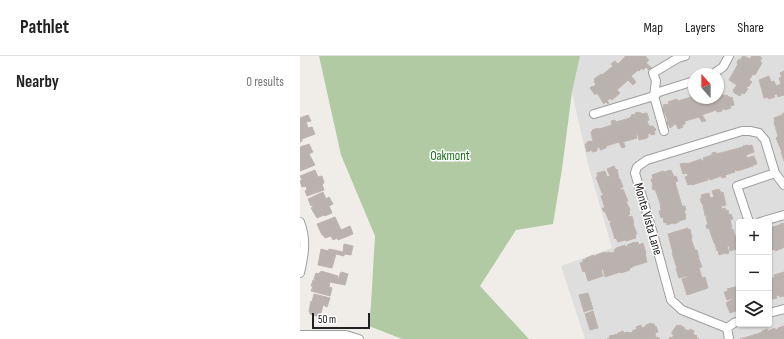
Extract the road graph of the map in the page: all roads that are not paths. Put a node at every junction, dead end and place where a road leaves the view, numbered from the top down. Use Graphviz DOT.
graph roads {
  1 [pos="684,56"];
  2 [pos="729,56"];
  3 [pos="722,68"];
  4 [pos="688,83"];
  5 [pos="654,96"];
  6 [pos="594,114"];
  7 [pos="664,131"];
  8 [pos="775,173"];
  9 [pos="784,185"];
  10 [pos="784,215"];
  11 [pos="748,219"];
  12 [pos="770,219"];
  13 [pos="300,222"];
  14 [pos="300,273"];
  15 [pos="784,309"];
  16 [pos="772,312"];
  17 [pos="736,322"];
  18 [pos="726,328"];
  19 [pos="300,334"];
  20 [pos="359,339"];
  21 [pos="729,339"];
  1 -- 5 [label="street"];
  2 -- 3 [label="street"];
  4 -- 5 [label="street"];
  5 -- 6 [label="street"];
  5 -- 7 [label="street"];
  8 -- 9 [label="street, Monte Vista Lane"];
  8 -- 11 [label="street"];
  8 -- 18 [label="street, Monte Vista Lane"];
  10 -- 12 [label="street"];
  13 -- 14 [label="street"];
  15 -- 16 [label="street"];
  17 -- 18 [label="street"];
  18 -- 21 [label="street"];
  19 -- 20 [label="street"];
}
